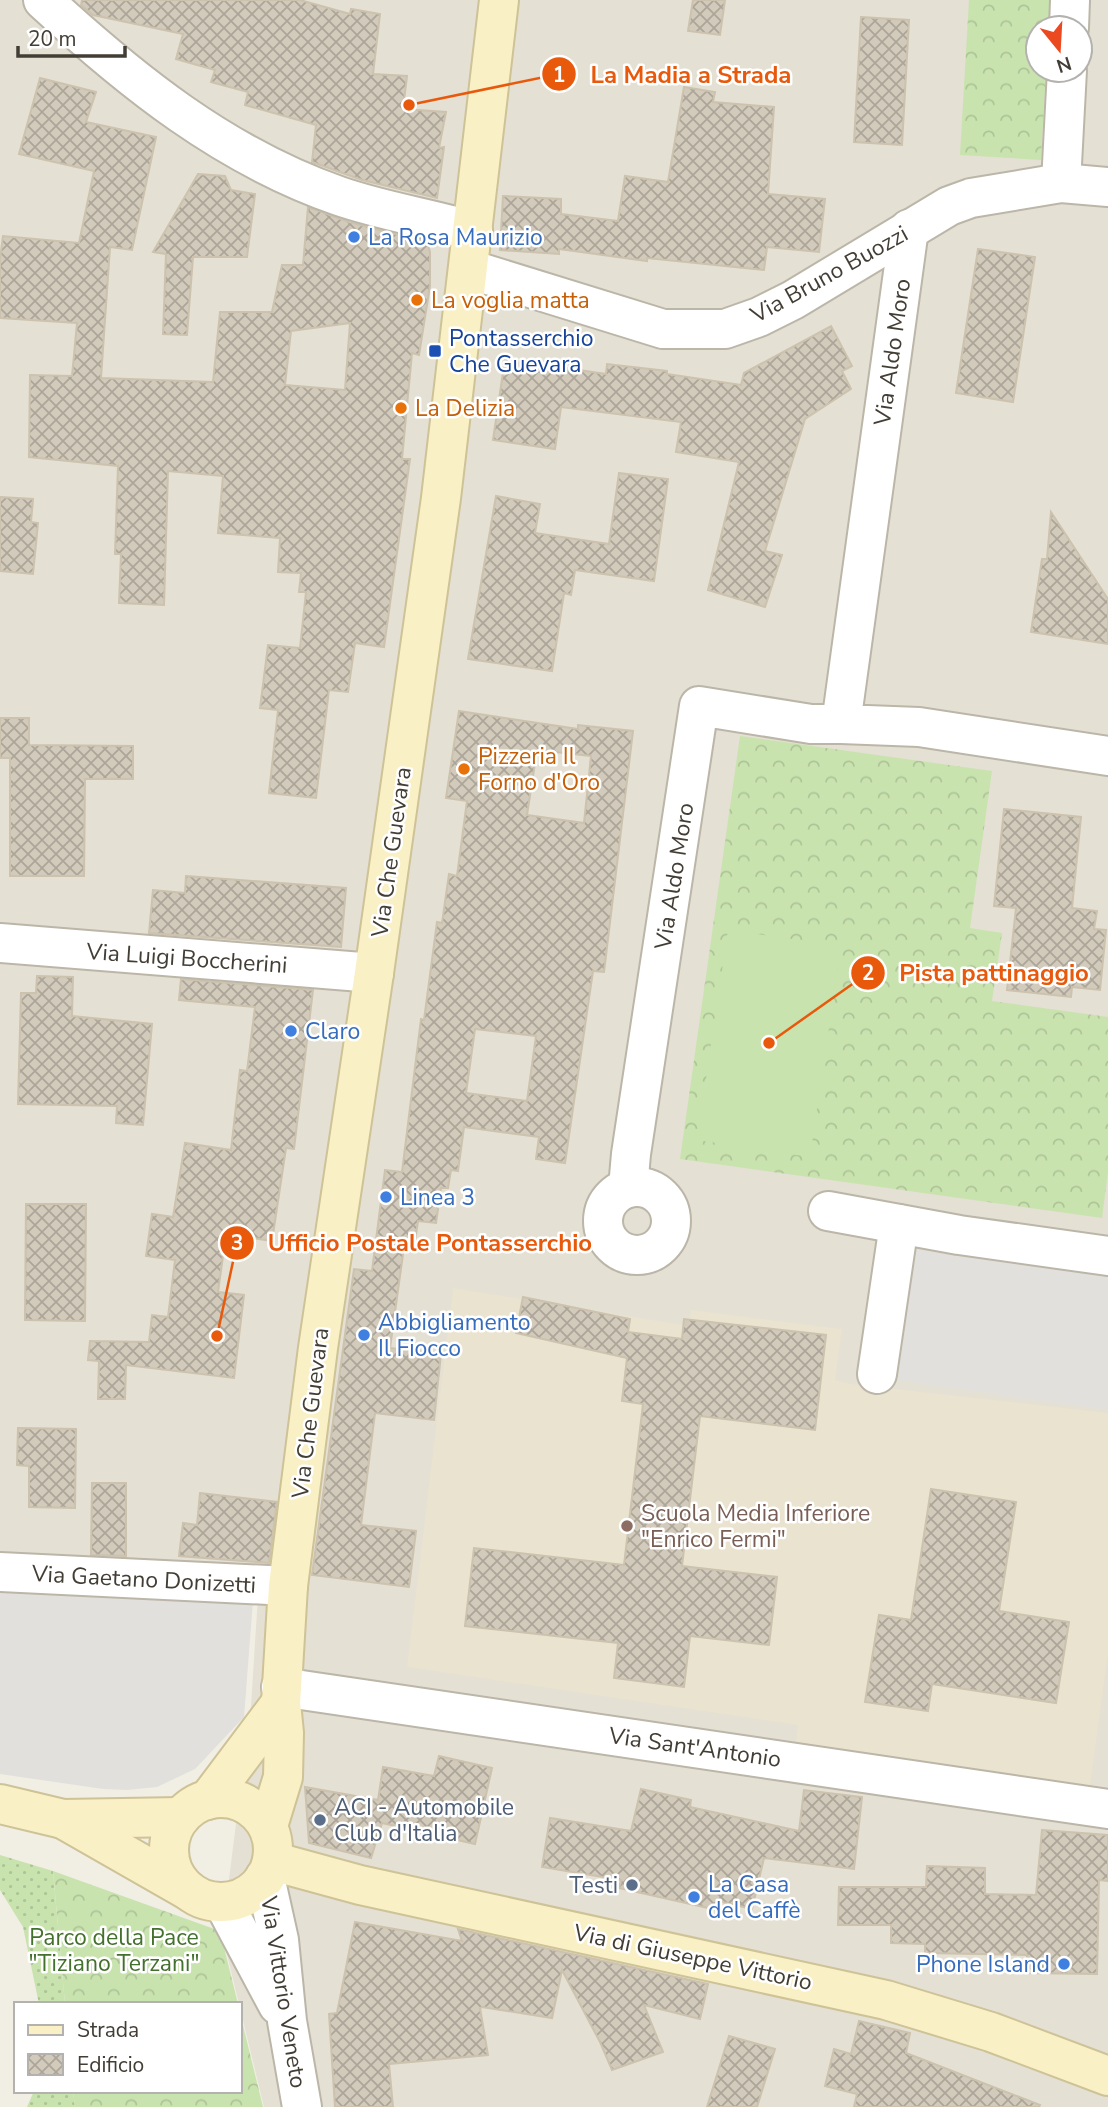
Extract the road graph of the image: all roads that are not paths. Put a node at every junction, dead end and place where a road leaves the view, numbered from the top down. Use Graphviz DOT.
graph roads {
  1 [pos="43,0"];
  2 [pos="499,0"];
  3 [pos="1066,84"];
  4 [pos="1061,183"];
  5 [pos="1108,187"];
  6 [pos="909,229"];
  7 [pos="473,230"];
  8 [pos="469,269"];
  9 [pos="841,724"];
  10 [pos="1108,757"];
  11 [pos="0,943"];
  12 [pos="374,973"];
  13 [pos="628,1188"];
  14 [pos="828,1211"];
  15 [pos="899,1224"];
  16 [pos="1108,1256"];
  17 [pos="877,1374"];
  18 [pos="0,1572"];
  19 [pos="288,1586"];
  20 [pos="281,1695"];
  21 [pos="0,1804"];
  22 [pos="195,1808"];
  23 [pos="1108,1810"];
  24 [pos="63,1819"];
  25 [pos="268,1855"];
  26 [pos="207,1898"];
  27 [pos="287,2021"];
  28 [pos="1108,2076"];
  29 [pos="302,2107"];
  1 -- 7 [label="street"];
  2 -- 7 [label="main road, Via Che Guevara"];
  3 -- 4 [label="street"];
  4 -- 5 [label="street, Via Bruno Buozzi"];
  4 -- 6 [label="street, Via Bruno Buozzi"];
  6 -- 8 [label="street, Via Bruno Buozzi"];
  6 -- 9 [label="street, Via Aldo Moro"];
  7 -- 8 [label="main road, Via Che Guevara"];
  8 -- 12 [label="main road, Via Che Guevara"];
  9 -- 10 [label="street, Via Aldo Moro"];
  9 -- 13 [label="street, Via Aldo Moro"];
  11 -- 12 [label="street, Via Luigi Boccherini"];
  12 -- 19 [label="main road, Via Che Guevara"];
  14 -- 15 [label="street"];
  15 -- 16 [label="street"];
  15 -- 17 [label="street"];
  18 -- 19 [label="street, Via Gaetano Donizetti"];
  19 -- 20 [label="main road, Via Che Guevara"];
  20 -- 22 [label="main road"];
  20 -- 23 [label="street, Via Sant'Antonio"];
  20 -- 25 [label="main road, Via Che Guevara"];
  21 -- 24 [label="main road"];
  22 -- 24 [label="main road"];
  22 -- 25 [label="main road"];
  22 -- 26 [label="main road"];
  24 -- 26 [label="main road"];
  25 -- 26 [label="main road"];
  25 -- 27 [label="street, Via Vittorio Veneto"];
  25 -- 28 [label="main road, Via di Giuseppe Vittorio"];
  26 -- 27 [label="street"];
  27 -- 29 [label="street, Via Vittorio Veneto"];
}
